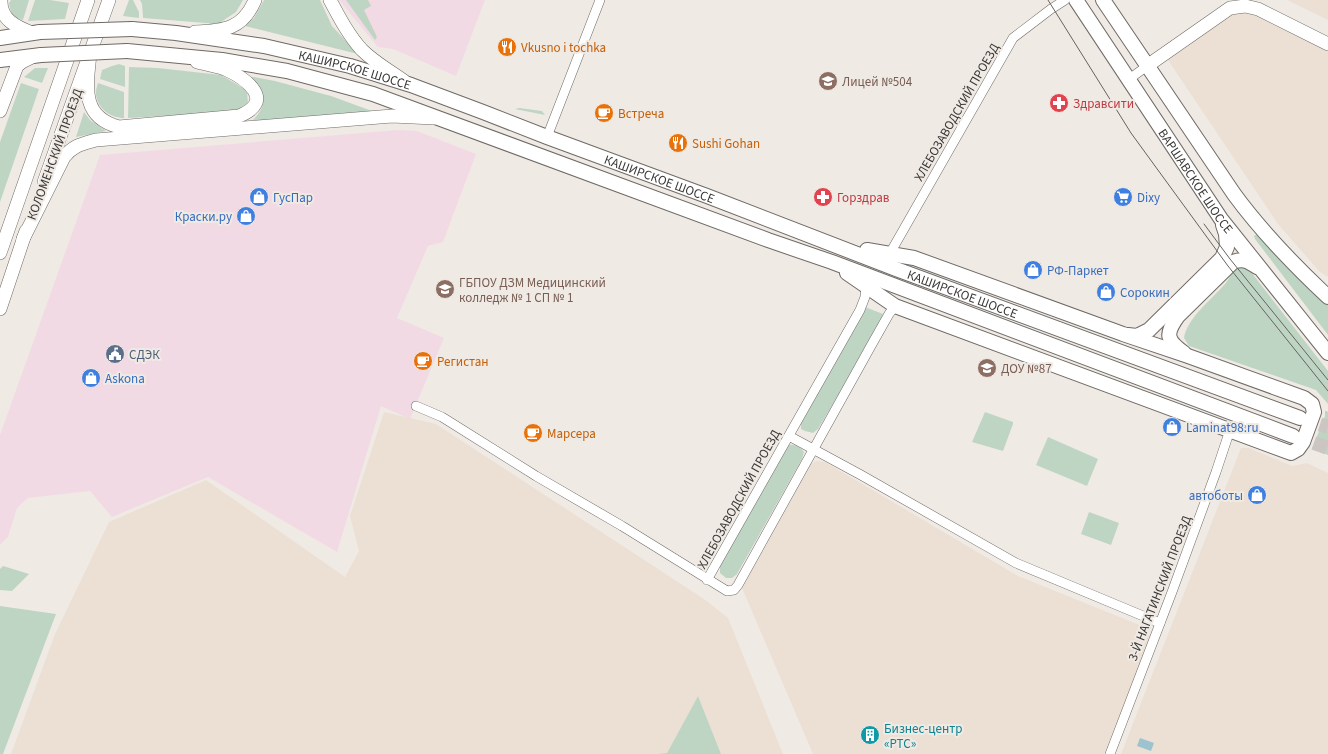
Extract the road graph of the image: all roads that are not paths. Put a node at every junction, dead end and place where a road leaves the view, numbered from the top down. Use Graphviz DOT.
graph roads {
  1 [pos="1,0"];
  2 [pos="88,0"];
  3 [pos="109,0"];
  4 [pos="255,0"];
  5 [pos="330,0"];
  6 [pos="600,0"];
  7 [pos="1065,0"];
  8 [pos="1076,0"];
  9 [pos="1103,0"];
  10 [pos="36,33"];
  11 [pos="176,33"];
  12 [pos="0,38"];
  13 [pos="1328,44"];
  14 [pos="90,54"];
  15 [pos="38,55"];
  16 [pos="170,55"];
  17 [pos="0,60"];
  18 [pos="1147,66"];
  19 [pos="1128,80"];
  20 [pos="411,86"];
  21 [pos="0,111"];
  22 [pos="442,119"];
  23 [pos="547,137"];
  24 [pos="1221,219"];
  25 [pos="23,239"];
  26 [pos="832,244"];
  27 [pos="0,253"];
  28 [pos="889,255"];
  29 [pos="832,262"];
  30 [pos="1260,270"];
  31 [pos="866,287"];
  32 [pos="1328,297"];
  33 [pos="895,306"];
  34 [pos="0,309"];
  35 [pos="1123,334"];
  36 [pos="1328,353"];
  37 [pos="1188,356"];
  38 [pos="416,406"];
  39 [pos="1300,418"];
  40 [pos="1230,430"];
  41 [pos="789,436"];
  42 [pos="1293,436"];
  43 [pos="814,449"];
  44 [pos="707,580"];
  45 [pos="1160,623"];
  46 [pos="1110,754"];
  1 -- 10 [label="main road"];
  2 -- 27 [label="main road, КОЛОМЕНСКИЙ ПРОЕЗД"];
  3 -- 14 [label="main road, КОЛОМЕНСКИЙ ПРОЕЗД"];
  4 -- 11 [label="main road"];
  5 -- 20 [label="main road"];
  6 -- 23 [label="street"];
  7 -- 28 [label="street, ХЛЕБОЗАВОДСКИЙ ПРОЕЗД"];
  8 -- 19 [label="main road, ВАРШАВСКОЕ ШОССЕ"];
  9 -- 18 [label="main road, ВАРШАВСКОЕ ШОССЕ"];
  10 -- 11 [label="main road, КАШИРСКОЕ ШОССЕ, bridge"];
  10 -- 12 [label="main road, КАШИРСКОЕ ШОССЕ"];
  11 -- 20 [label="main road, КАШИРСКОЕ ШОССЕ"];
  13 -- 18 [label="main road"];
  14 -- 16 [label="main road"];
  14 -- 25 [label="main road, КОЛОМЕНСКИЙ ПРОЕЗД"];
  15 -- 16 [label="main road, КАШИРСКОЕ ШОССЕ, bridge"];
  15 -- 17 [label="main road, КАШИРСКОЕ ШОССЕ"];
  15 -- 21 [label="main road"];
  16 -- 22 [label="main road, КАШИРСКОЕ ШОССЕ"];
  18 -- 19 [label="street"];
  18 -- 32 [label="main road, ВАРШАВСКОЕ ШОССЕ"];
  19 -- 24 [label="main road, ВАРШАВСКОЕ ШОССЕ"];
  20 -- 23 [label="main road, КАШИРСКОЕ ШОССЕ"];
  22 -- 25 [label="main road"];
  22 -- 29 [label="main road, КАШИРСКОЕ ШОССЕ"];
  23 -- 26 [label="main road, КАШИРСКОЕ ШОССЕ"];
  24 -- 30 [label="main road, ВАРШАВСКОЕ ШОССЕ"];
  24 -- 35 [label="main road"];
  25 -- 34 [label="main road, КОЛОМЕНСКИЙ ПРОЕЗД"];
  26 -- 28 [label="main road"];
  26 -- 39 [label="main road, КАШИРСКОЕ ШОССЕ"];
  28 -- 35 [label="main road"];
  29 -- 31 [label="main road"];
  29 -- 42 [label="main road, КАШИРСКОЕ ШОССЕ"];
  30 -- 36 [label="main road, ВАРШАВСКОЕ ШОССЕ"];
  30 -- 37 [label="main road"];
  31 -- 33 [label="main road"];
  31 -- 41 [label="street, ХЛЕБОЗАВОДСКИЙ ПРОЕЗД"];
  33 -- 40 [label="main road"];
  33 -- 43 [label="street, ХЛЕБОЗАВОДСКИЙ ПРОЕЗД"];
  35 -- 37 [label="main road"];
  37 -- 40 [label="main road"];
  38 -- 44 [label="street"];
  40 -- 45 [label="street, 3-Й НАГАТИНСКИЙ ПРОЕЗД"];
  41 -- 43 [label="street"];
  41 -- 44 [label="street, ХЛЕБОЗАВОДСКИЙ ПРОЕЗД"];
  43 -- 44 [label="street, ХЛЕБОЗАВОДСКИЙ ПРОЕЗД"];
  43 -- 45 [label="street"];
  45 -- 46 [label="street, 3-Й НАГАТИНСКИЙ ПРОЕЗД"];
}
